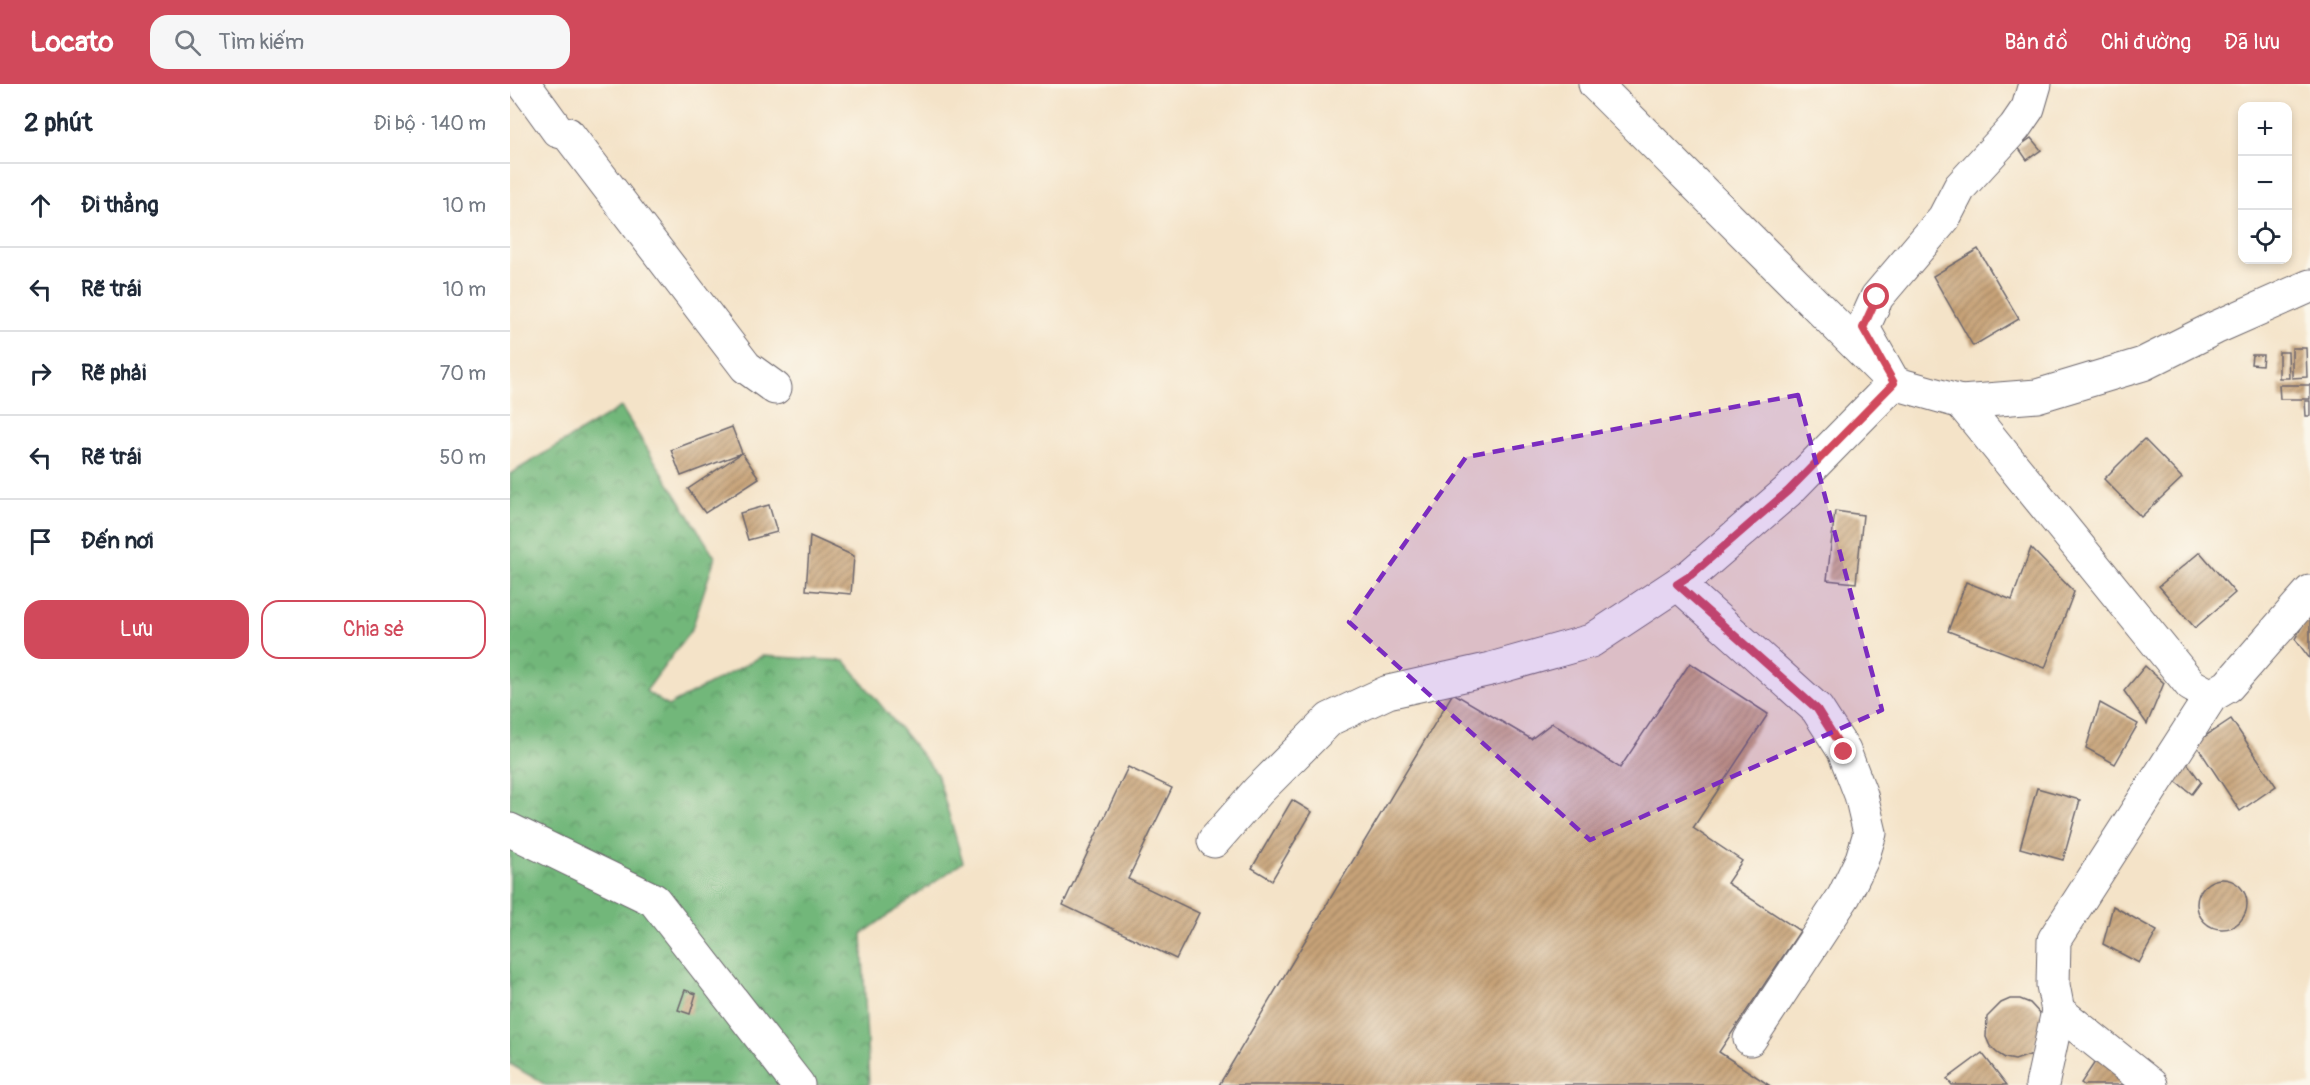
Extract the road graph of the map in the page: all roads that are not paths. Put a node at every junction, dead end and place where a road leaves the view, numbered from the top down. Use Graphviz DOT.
graph roads {
  1 [pos="524,84"];
  2 [pos="1595,84"];
  3 [pos="2035,84"];
  4 [pos="2310,286"];
  5 [pos="1894,383"];
  6 [pos="775,387"];
  7 [pos="1961,402"];
  8 [pos="1677,584"];
  9 [pos="2310,592"];
  10 [pos="2211,696"];
  11 [pos="510,830"];
  12 [pos="1214,841"];
  13 [pos="2058,1011"];
  14 [pos="1750,1039"];
  15 [pos="798,1085"];
  16 [pos="2042,1085"];
  17 [pos="2151,1085"];
  1 -- 6 [label="street"];
  2 -- 5 [label="street"];
  3 -- 5 [label="street"];
  4 -- 7 [label="street"];
  5 -- 7 [label="street"];
  5 -- 8 [label="street"];
  7 -- 10 [label="street"];
  8 -- 12 [label="street"];
  8 -- 14 [label="street"];
  9 -- 10 [label="street"];
  10 -- 13 [label="street"];
  11 -- 15 [label="street"];
  13 -- 16 [label="street"];
  13 -- 17 [label="street"];
}
